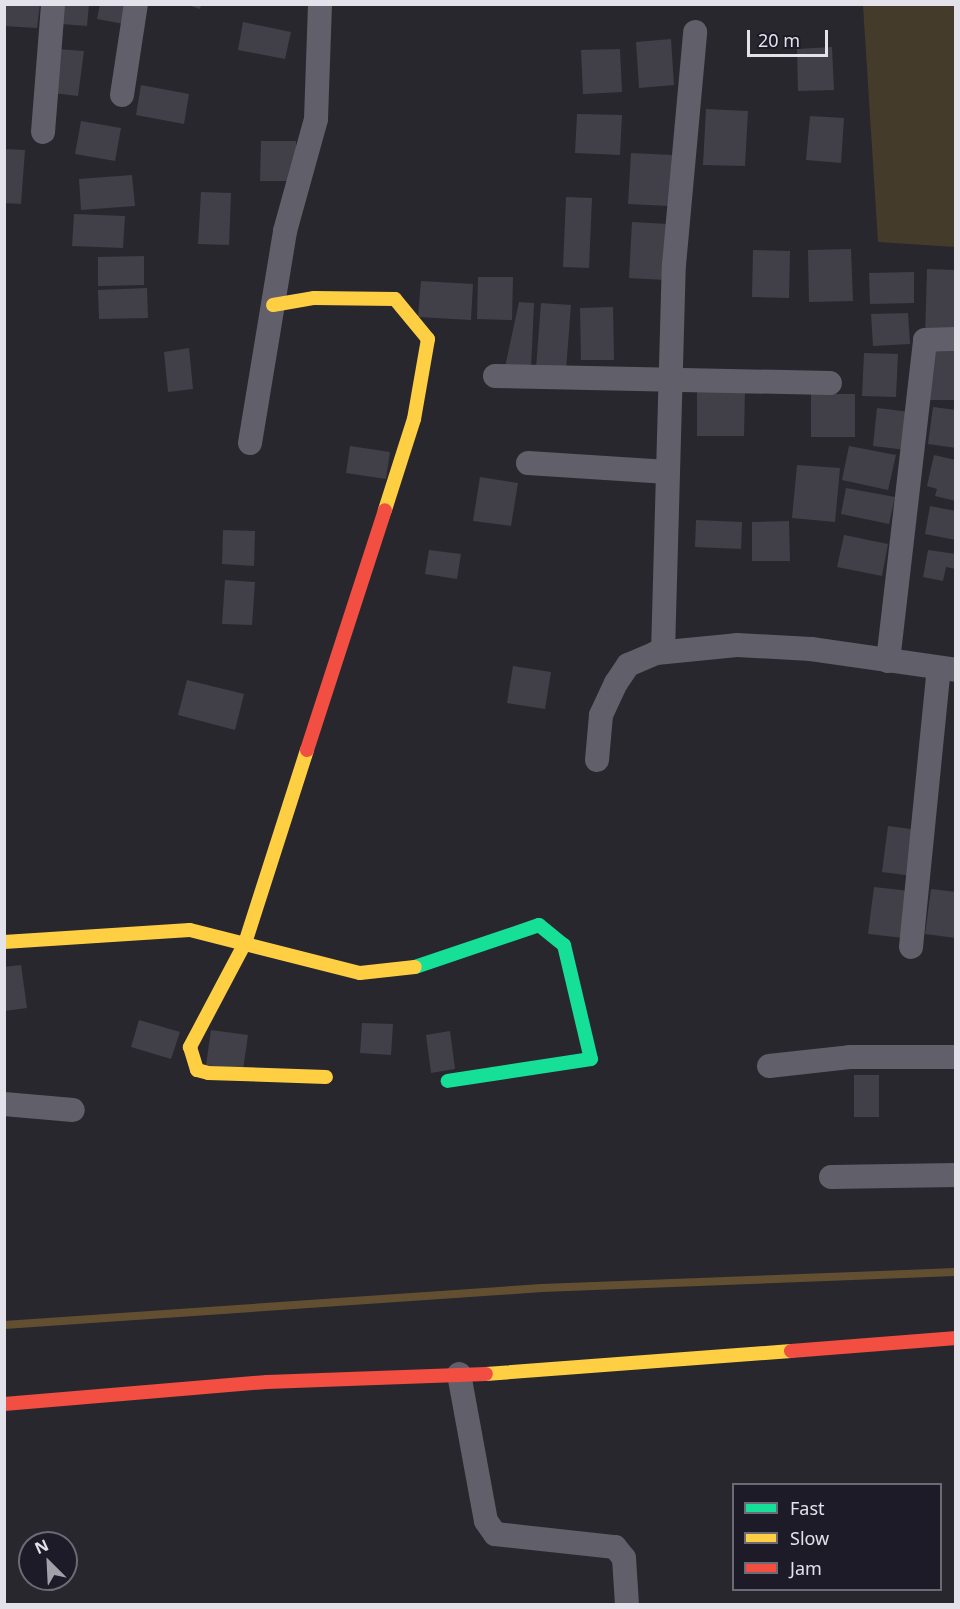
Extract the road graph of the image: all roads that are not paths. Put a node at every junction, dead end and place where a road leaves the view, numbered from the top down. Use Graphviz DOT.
graph roads {
  1 [pos="53,4"];
  2 [pos="136,4"];
  3 [pos="320,4"];
  4 [pos="695,32"];
  5 [pos="122,95"];
  6 [pos="43,132"];
  7 [pos="273,305"];
  8 [pos="956,339"];
  9 [pos="495,376"];
  10 [pos="671,380"];
  11 [pos="830,382"];
  12 [pos="250,443"];
  13 [pos="528,463"];
  14 [pos="668,472"];
  15 [pos="663,652"];
  16 [pos="888,661"];
  17 [pos="947,669"];
  18 [pos="597,760"];
  19 [pos="4,942"];
  20 [pos="246,943"];
  21 [pos="911,947"];
  22 [pos="956,1057"];
  23 [pos="769,1066"];
  24 [pos="326,1077"];
  25 [pos="448,1081"];
  26 [pos="4,1104"];
  27 [pos="73,1110"];
  28 [pos="956,1175"];
  29 [pos="831,1177"];
  30 [pos="956,1338"];
  31 [pos="459,1374"];
  32 [pos="4,1404"];
  33 [pos="627,1605"];
  1 -- 6 [label="street"];
  2 -- 5 [label="street"];
  3 -- 7 [label="street"];
  4 -- 10 [label="street"];
  7 -- 12 [label="street"];
  7 -- 20 [label="street"];
  8 -- 16 [label="street"];
  9 -- 10 [label="street"];
  10 -- 11 [label="street"];
  10 -- 14 [label="street"];
  13 -- 14 [label="street"];
  14 -- 15 [label="street"];
  15 -- 16 [label="street"];
  15 -- 18 [label="street"];
  16 -- 17 [label="street"];
  17 -- 21 [label="street"];
  19 -- 20 [label="street"];
  20 -- 24 [label="street"];
  20 -- 25 [label="street"];
  22 -- 23 [label="street"];
  26 -- 27 [label="street"];
  28 -- 29 [label="street"];
  30 -- 31 [label="street"];
  31 -- 32 [label="street"];
  31 -- 33 [label="street"];
}
